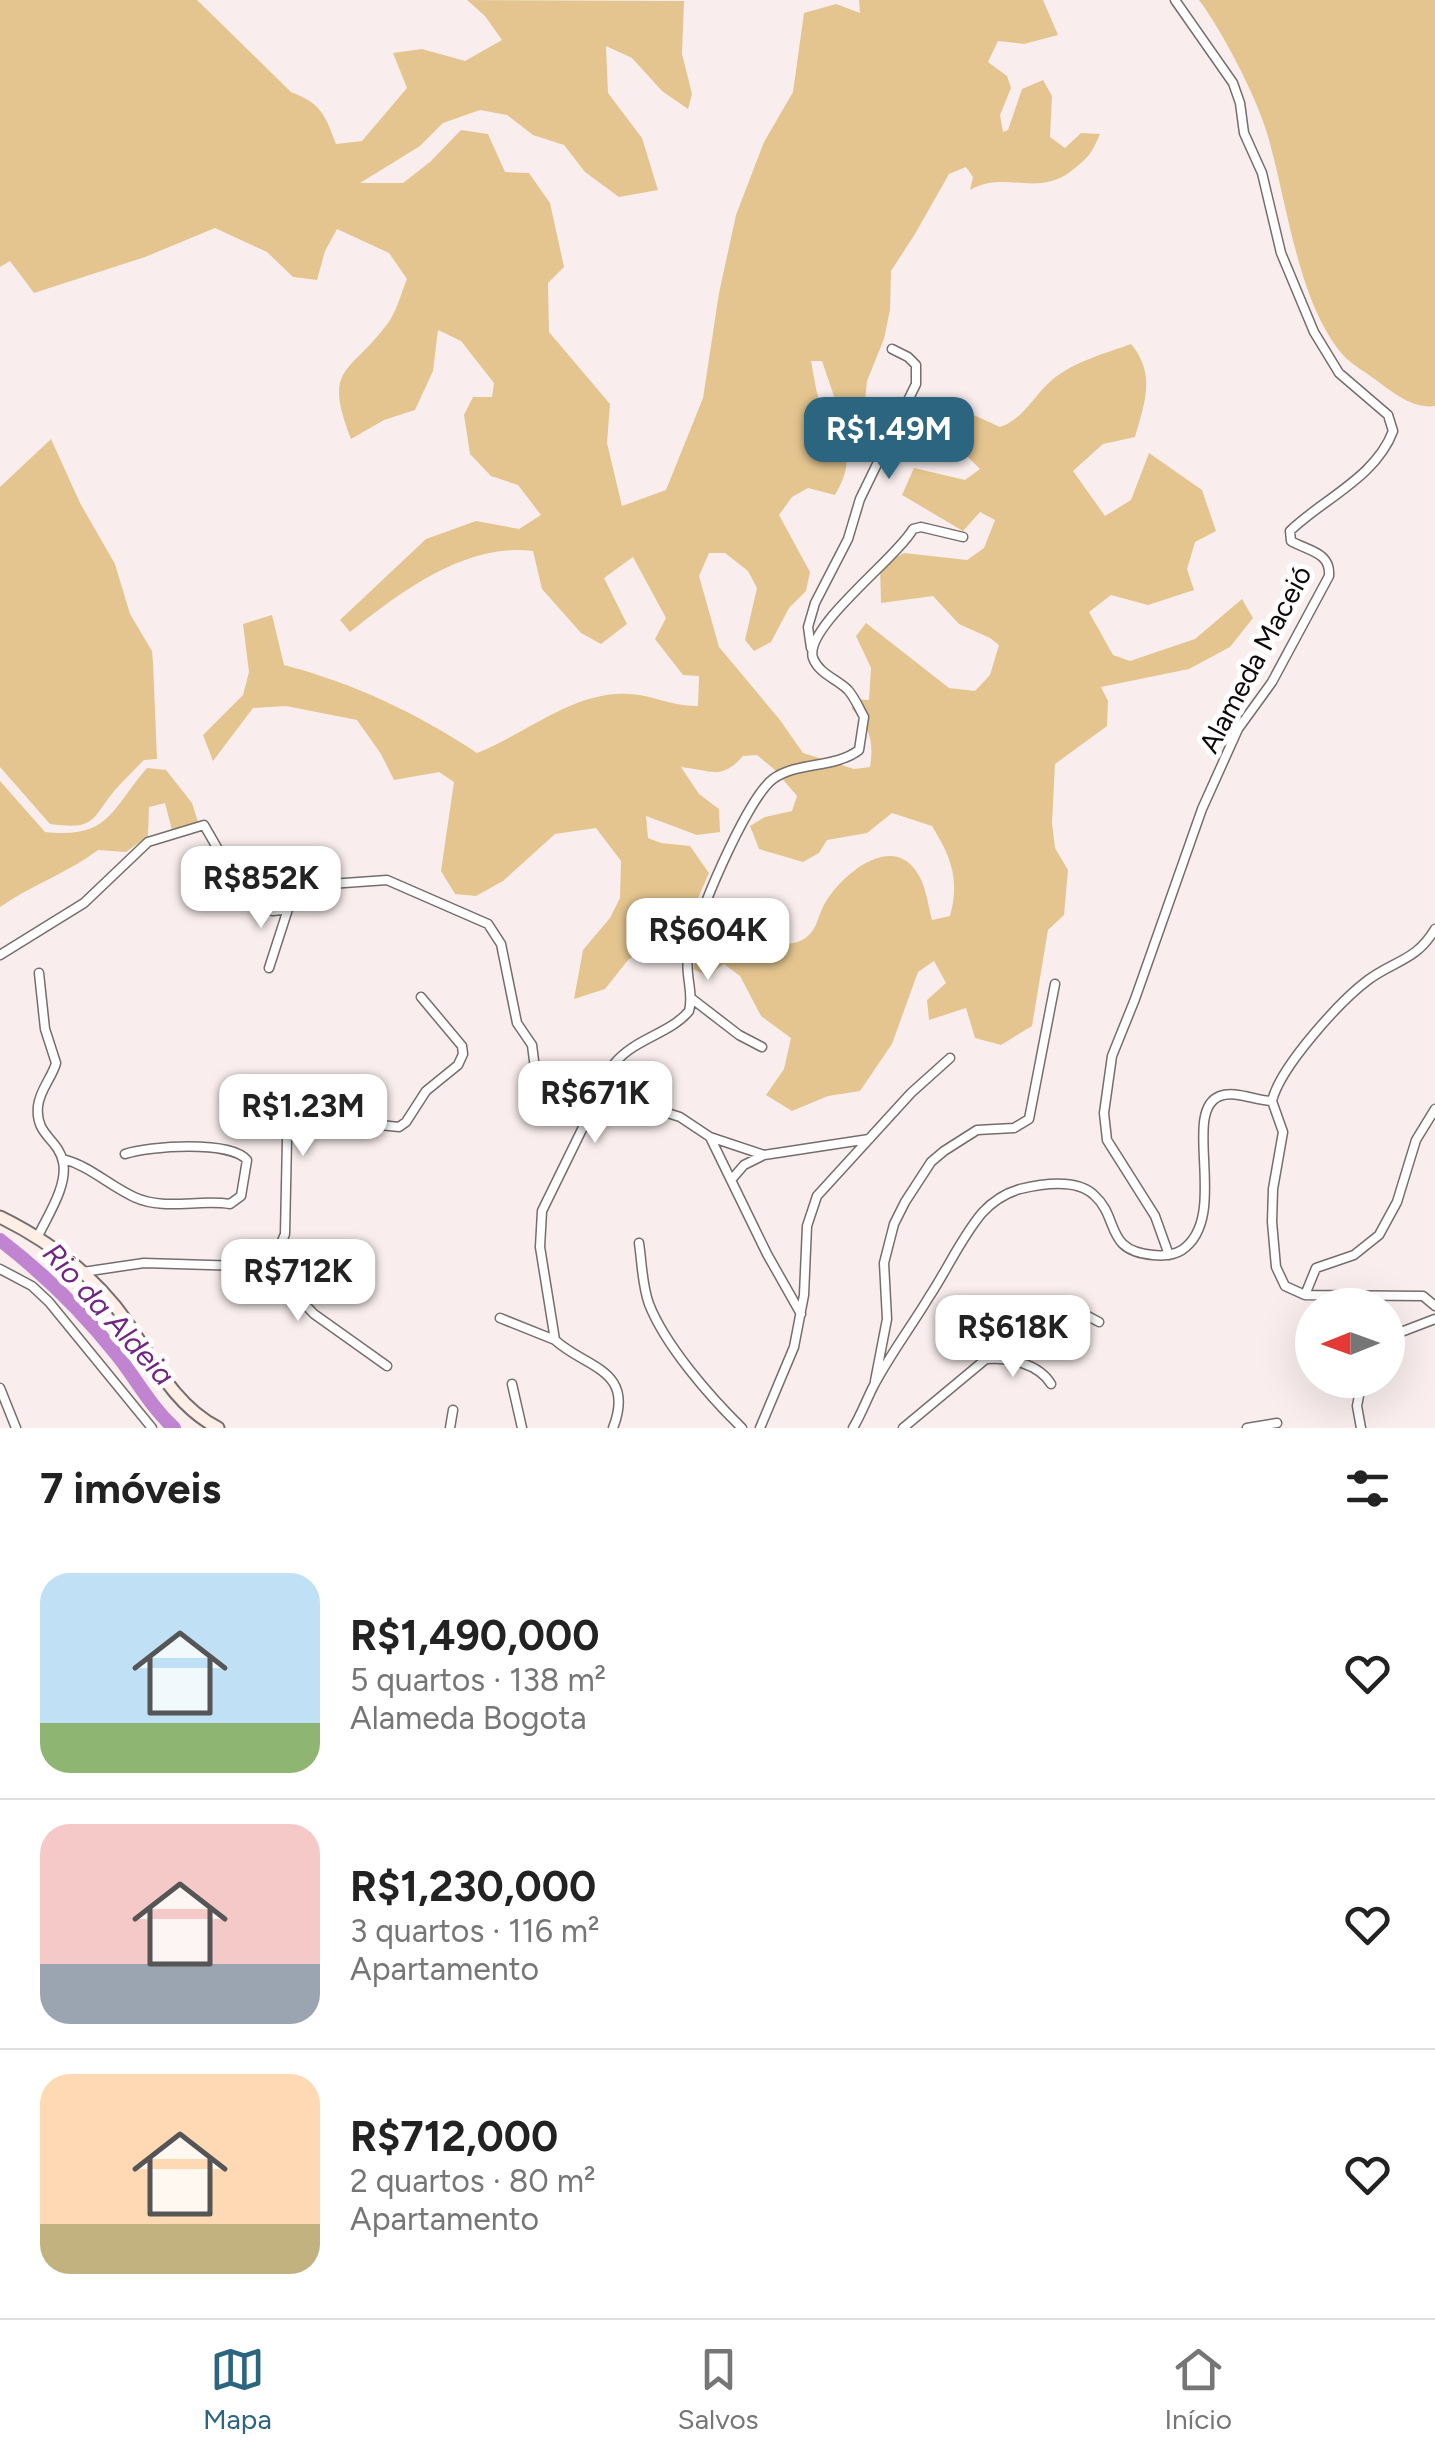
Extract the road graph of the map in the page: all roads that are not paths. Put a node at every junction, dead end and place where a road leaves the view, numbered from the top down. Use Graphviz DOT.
graph roads {
  1 [pos="1174,0"];
  2 [pos="892,349"];
  3 [pos="963,537"];
  4 [pos="812,652"];
  5 [pos="289,906"];
  6 [pos="1435,930"];
  7 [pos="0,955"];
  8 [pos="269,968"];
  9 [pos="40,974"];
  10 [pos="1055,984"];
  11 [pos="421,997"];
  12 [pos="691,998"];
  13 [pos="762,1047"];
  14 [pos="950,1058"];
  15 [pos="601,1092"];
  16 [pos="1272,1100"];
  17 [pos="1435,1109"];
  18 [pos="588,1117"];
  19 [pos="710,1137"];
  20 [pos="869,1139"];
  21 [pos="126,1154"];
  22 [pos="764,1155"];
  23 [pos="62,1159"];
  24 [pos="731,1180"];
  25 [pos="0,1217"];
  26 [pos="38,1236"];
  27 [pos="638,1243"];
  28 [pos="1169,1255"];
  29 [pos="242,1266"];
  30 [pos="0,1268"];
  31 [pos="83,1272"];
  32 [pos="1308,1288"];
  33 [pos="1295,1290"];
  34 [pos="1405,1296"];
  35 [pos="1435,1306"];
  36 [pos="801,1314"];
  37 [pos="500,1318"];
  38 [pos="1435,1319"];
  39 [pos="1099,1322"];
  40 [pos="1405,1330"];
  41 [pos="555,1340"];
  42 [pos="986,1359"];
  43 [pos="387,1366"];
  44 [pos="512,1384"];
  45 [pos="1051,1384"];
  46 [pos="874,1385"];
  47 [pos="0,1388"];
  48 [pos="1359,1398"];
  49 [pos="453,1410"];
  50 [pos="1277,1422"];
  51 [pos="858,1425"];
  52 [pos="16,1428"];
  53 [pos="152,1428"];
  54 [pos="218,1428"];
  55 [pos="450,1428"];
  56 [pos="522,1428"];
  57 [pos="613,1428"];
  58 [pos="742,1428"];
  59 [pos="760,1428"];
  60 [pos="903,1428"];
  61 [pos="1247,1428"];
  62 [pos="1362,1428"];
  1 -- 28 [label="street, Alameda Maceió"];
  2 -- 4 [label="street"];
  3 -- 4 [label="street"];
  4 -- 12 [label="street"];
  5 -- 7 [label="street"];
  5 -- 8 [label="street"];
  5 -- 18 [label="street"];
  6 -- 16 [label="street"];
  9 -- 23 [label="street"];
  10 -- 46 [label="street"];
  11 -- 29 [label="street"];
  12 -- 13 [label="street"];
  12 -- 15 [label="street"];
  14 -- 20 [label="street"];
  15 -- 18 [label="street"];
  15 -- 19 [label="street"];
  16 -- 28 [label="street"];
  16 -- 33 [label="street"];
  17 -- 32 [label="street"];
  18 -- 41 [label="street"];
  19 -- 22 [label="street"];
  19 -- 24 [label="street"];
  20 -- 22 [label="street"];
  20 -- 36 [label="street"];
  21 -- 23 [label="street"];
  22 -- 24 [label="street"];
  23 -- 26 [label="street"];
  24 -- 36 [label="street"];
  25 -- 26 [label="street"];
  26 -- 31 [label="street"];
  27 -- 58 [label="street"];
  28 -- 46 [label="street"];
  29 -- 31 [label="street"];
  29 -- 43 [label="street"];
  30 -- 53 [label="street"];
  31 -- 54 [label="street"];
  34 -- 35 [label="street"];
  36 -- 59 [label="street"];
  37 -- 41 [label="street"];
  38 -- 40 [label="street"];
  39 -- 42 [label="street"];
  41 -- 57 [label="street"];
  42 -- 45 [label="street"];
  42 -- 60 [label="street"];
  44 -- 56 [label="street"];
  46 -- 51 [label="street"];
  47 -- 52 [label="street"];
  48 -- 62 [label="street"];
  49 -- 55 [label="street"];
  50 -- 61 [label="street"];
}
